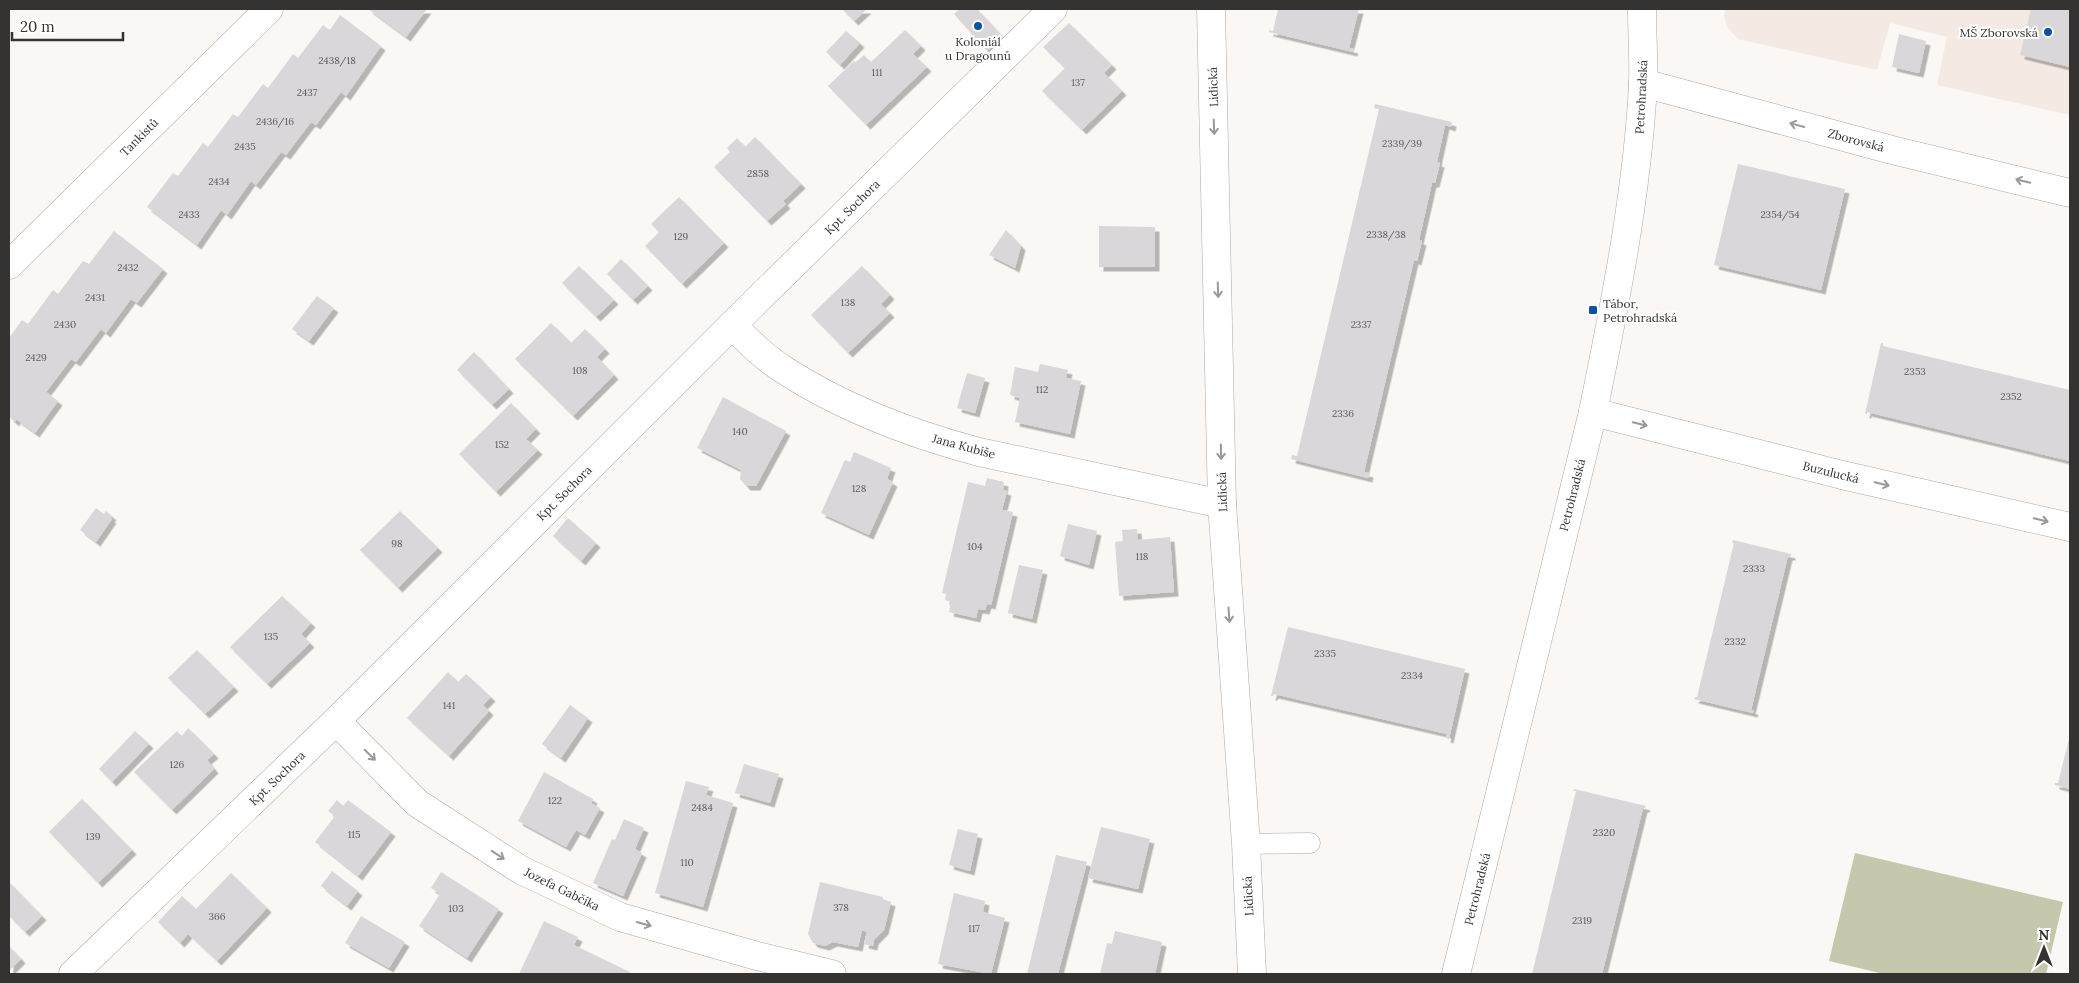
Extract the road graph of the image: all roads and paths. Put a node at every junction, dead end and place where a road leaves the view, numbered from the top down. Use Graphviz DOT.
graph roads {
  1 [pos="269,9"];
  2 [pos="1053,9"];
  3 [pos="1210,9"];
  4 [pos="1642,9"];
  5 [pos="1643,83"];
  6 [pos="2070,193"];
  7 [pos="9,265"];
  8 [pos="732,325"];
  9 [pos="1593,412"];
  10 [pos="1222,504"];
  11 [pos="2070,527"];
  12 [pos="336,721"];
  13 [pos="1310,843"];
  14 [pos="1246,844"];
  15 [pos="73,974"];
  16 [pos="832,974"];
  17 [pos="1252,974"];
  18 [pos="1456,974"];
  1 -- 7 [label="street, Tankistů"];
  2 -- 8 [label="street, Kpt. Sochora"];
  3 -- 10 [label="street, Lidická, one-way"];
  4 -- 5 [label="street, Petrohradská"];
  6 -- 5 [label="street, Zborovská, one-way"];
  5 -- 9 [label="street, Petrohradská"];
  8 -- 10 [label="street, Jana Kubiše"];
  8 -- 12 [label="street, Kpt. Sochora"];
  9 -- 11 [label="street, Buzulucká, one-way"];
  9 -- 18 [label="street, Petrohradská"];
  10 -- 14 [label="street, Lidická, one-way"];
  12 -- 15 [label="street, Kpt. Sochora"];
  12 -- 16 [label="street, Jozefa Gabčíka, one-way"];
  13 -- 14 [label="lane"];
  14 -- 17 [label="street, Lidická"];
}
